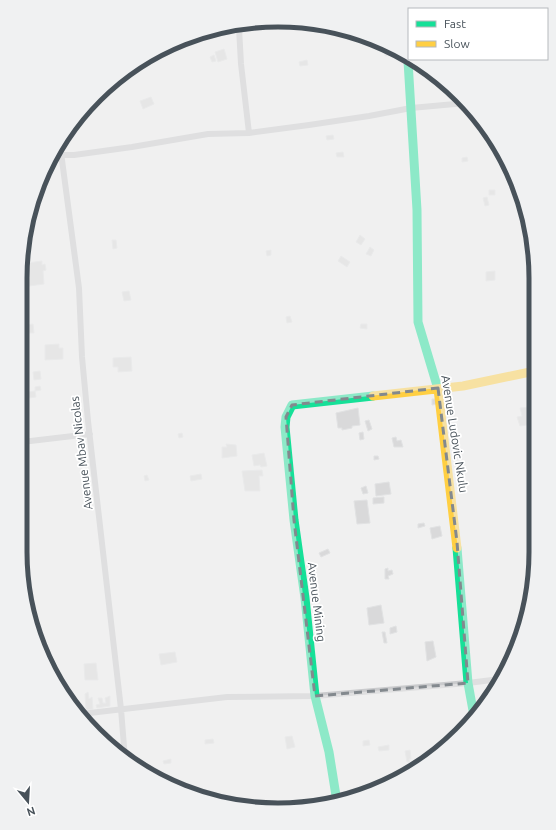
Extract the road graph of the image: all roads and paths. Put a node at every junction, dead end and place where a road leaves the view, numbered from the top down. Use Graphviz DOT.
graph roads {
  1 [pos="239,30"];
  2 [pos="408,64"];
  3 [pos="458,104"];
  4 [pos="411,108"];
  5 [pos="249,132"];
  6 [pos="62,154"];
  7 [pos="529,372"];
  8 [pos="438,388"];
  9 [pos="90,434"];
  10 [pos="27,441"];
  11 [pos="494,680"];
  12 [pos="468,683"];
  13 [pos="315,696"];
  14 [pos="121,709"];
  15 [pos="473,710"];
  16 [pos="86,713"];
  17 [pos="124,750"];
  18 [pos="336,796"];
  1 -- 5 [label="street"];
  2 -- 4 [label="street, Avenue Ludovic Nkulu"];
  3 -- 4 [label="street"];
  4 -- 5 [label="street"];
  4 -- 8 [label="street, Avenue Ludovic Nkulu"];
  5 -- 6 [label="street"];
  6 -- 9 [label="street, Avenue Mbav Nicolas"];
  7 -- 8 [label="street"];
  8 -- 12 [label="street, Avenue Ludovic Nkulu"];
  8 -- 13 [label="street, Avenue Mining"];
  9 -- 10 [label="street"];
  9 -- 14 [label="street, Avenue Mbav Nicolas"];
  11 -- 12 [label="street"];
  12 -- 13 [label="street"];
  12 -- 15 [label="street, Avenue Ludovic Nkulu"];
  13 -- 14 [label="street"];
  13 -- 18 [label="street, Avenue Mining"];
  14 -- 16 [label="street"];
  14 -- 17 [label="street, Avenue Mbav Nicolas"];
}
